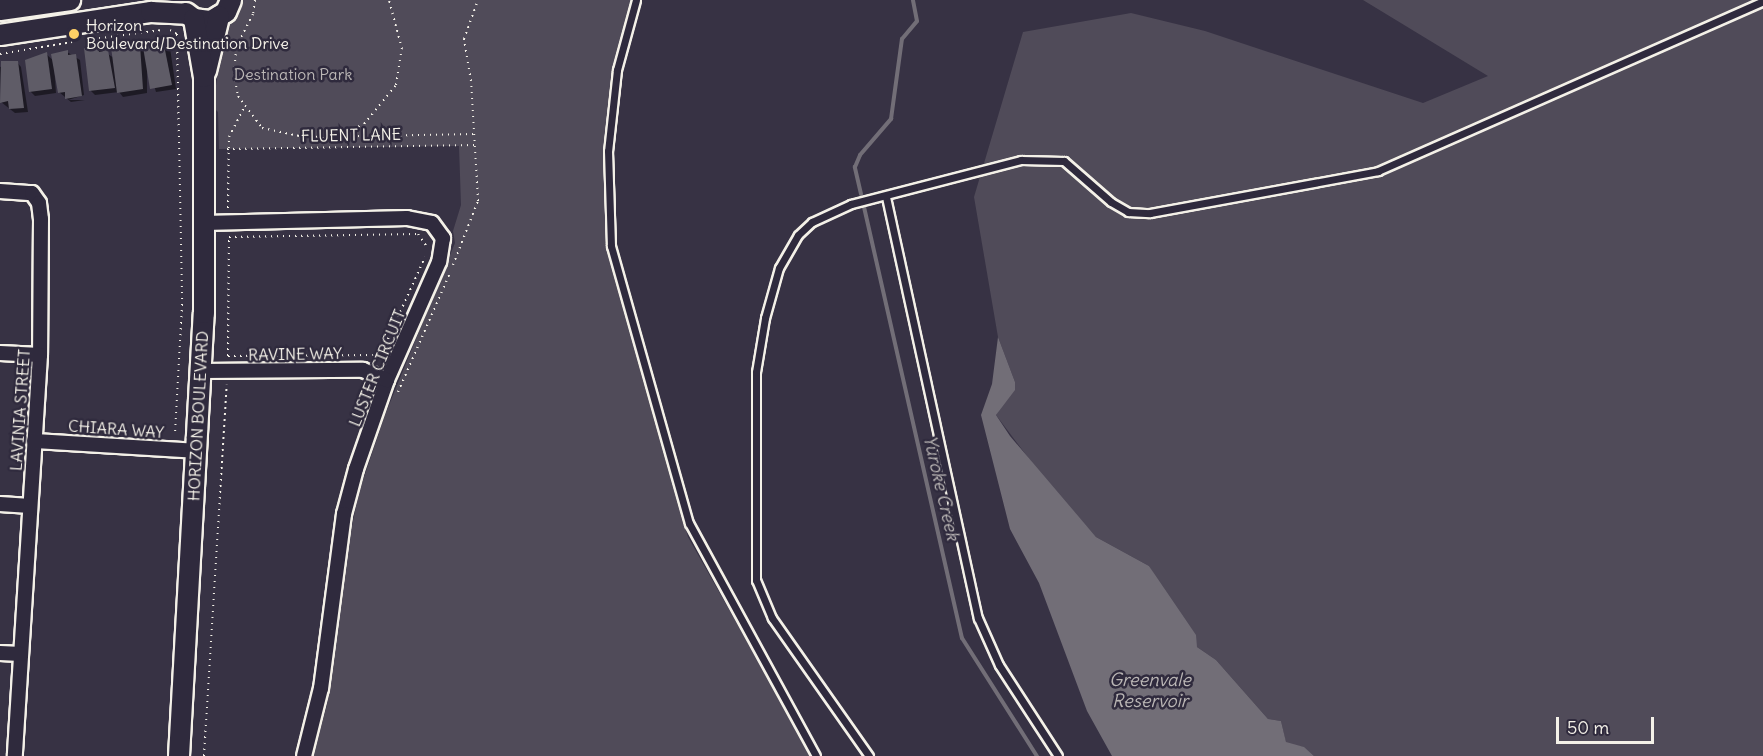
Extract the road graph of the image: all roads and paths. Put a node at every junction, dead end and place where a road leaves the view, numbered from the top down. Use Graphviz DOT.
graph roads {
  1 [pos="70,0"];
  2 [pos="231,0"];
  3 [pos="255,0"];
  4 [pos="389,0"];
  5 [pos="478,0"];
  6 [pos="636,0"];
  7 [pos="1763,1"];
  8 [pos="40,2"];
  9 [pos="0,10"];
  10 [pos="186,11"];
  11 [pos="219,17"];
  12 [pos="42,27"];
  13 [pos="0,34"];
  14 [pos="86,39"];
  15 [pos="74,41"];
  16 [pos="0,54"];
  17 [pos="204,77"];
  18 [pos="244,107"];
  19 [pos="476,134"];
  20 [pos="333,136"];
  21 [pos="476,145"];
  22 [pos="227,149"];
  23 [pos="0,191"];
  24 [pos="886,196"];
  25 [pos="228,213"];
  26 [pos="204,223"];
  27 [pos="229,230"];
  28 [pos="229,237"];
  29 [pos="0,353"];
  30 [pos="40,355"];
  31 [pos="228,356"];
  32 [pos="228,362"];
  33 [pos="201,371"];
  34 [pos="227,379"];
  35 [pos="387,380"];
  36 [pos="394,401"];
  37 [pos="175,434"];
  38 [pos="34,441"];
  39 [pos="196,451"];
  40 [pos="0,504"];
  41 [pos="30,506"];
  42 [pos="0,653"];
  43 [pos="21,654"];
  44 [pos="15,756"];
  45 [pos="179,756"];
  46 [pos="204,756"];
  47 [pos="304,756"];
  48 [pos="816,756"];
  49 [pos="869,756"];
  50 [pos="1058,756"];
  1 -- 8 [label="street"];
  2 -- 11 [label="street"];
  3 -- 18 [label="path"];
  4 -- 20 [label="path"];
  5 -- 19 [label="path"];
  6 -- 48 [label="lane"];
  7 -- 24 [label="lane"];
  8 -- 9 [label="street"];
  8 -- 12 [label="street"];
  10 -- 11 [label="street"];
  10 -- 12 [label="street"];
  10 -- 17 [label="street, HORIZON BOULEVARD"];
  11 -- 17 [label="street, HORIZON BOULEVARD"];
  12 -- 13 [label="street"];
  14 -- 37 [label="path"];
  15 -- 16 [label="path"];
  17 -- 26 [label="street, HORIZON BOULEVARD"];
  18 -- 20 [label="path"];
  18 -- 22 [label="path"];
  19 -- 20 [label="path"];
  19 -- 21 [label="path"];
  21 -- 22 [label="path, FLUENT LANE"];
  21 -- 36 [label="path"];
  22 -- 25 [label="path"];
  23 -- 30 [label="street, LAVINIA STREET"];
  24 -- 49 [label="lane"];
  24 -- 50 [label="lane"];
  26 -- 33 [label="street, HORIZON BOULEVARD"];
  26 -- 35 [label="street, LUSTER CIRCUIT"];
  27 -- 28 [label="path"];
  28 -- 31 [label="path"];
  28 -- 31 [label="path"];
  29 -- 30 [label="street"];
  30 -- 38 [label="street, LAVINIA STREET"];
  31 -- 32 [label="path"];
  33 -- 35 [label="street, RAVINE WAY"];
  33 -- 39 [label="street, HORIZON BOULEVARD"];
  34 -- 46 [label="path"];
  35 -- 47 [label="street, LUSTER CIRCUIT"];
  38 -- 39 [label="street, CHIARA WAY"];
  38 -- 41 [label="street, LAVINIA STREET"];
  39 -- 45 [label="street, HORIZON BOULEVARD"];
  40 -- 41 [label="street"];
  41 -- 43 [label="street, LAVINIA STREET"];
  42 -- 43 [label="street"];
  43 -- 44 [label="street, LAVINIA STREET"];
}
